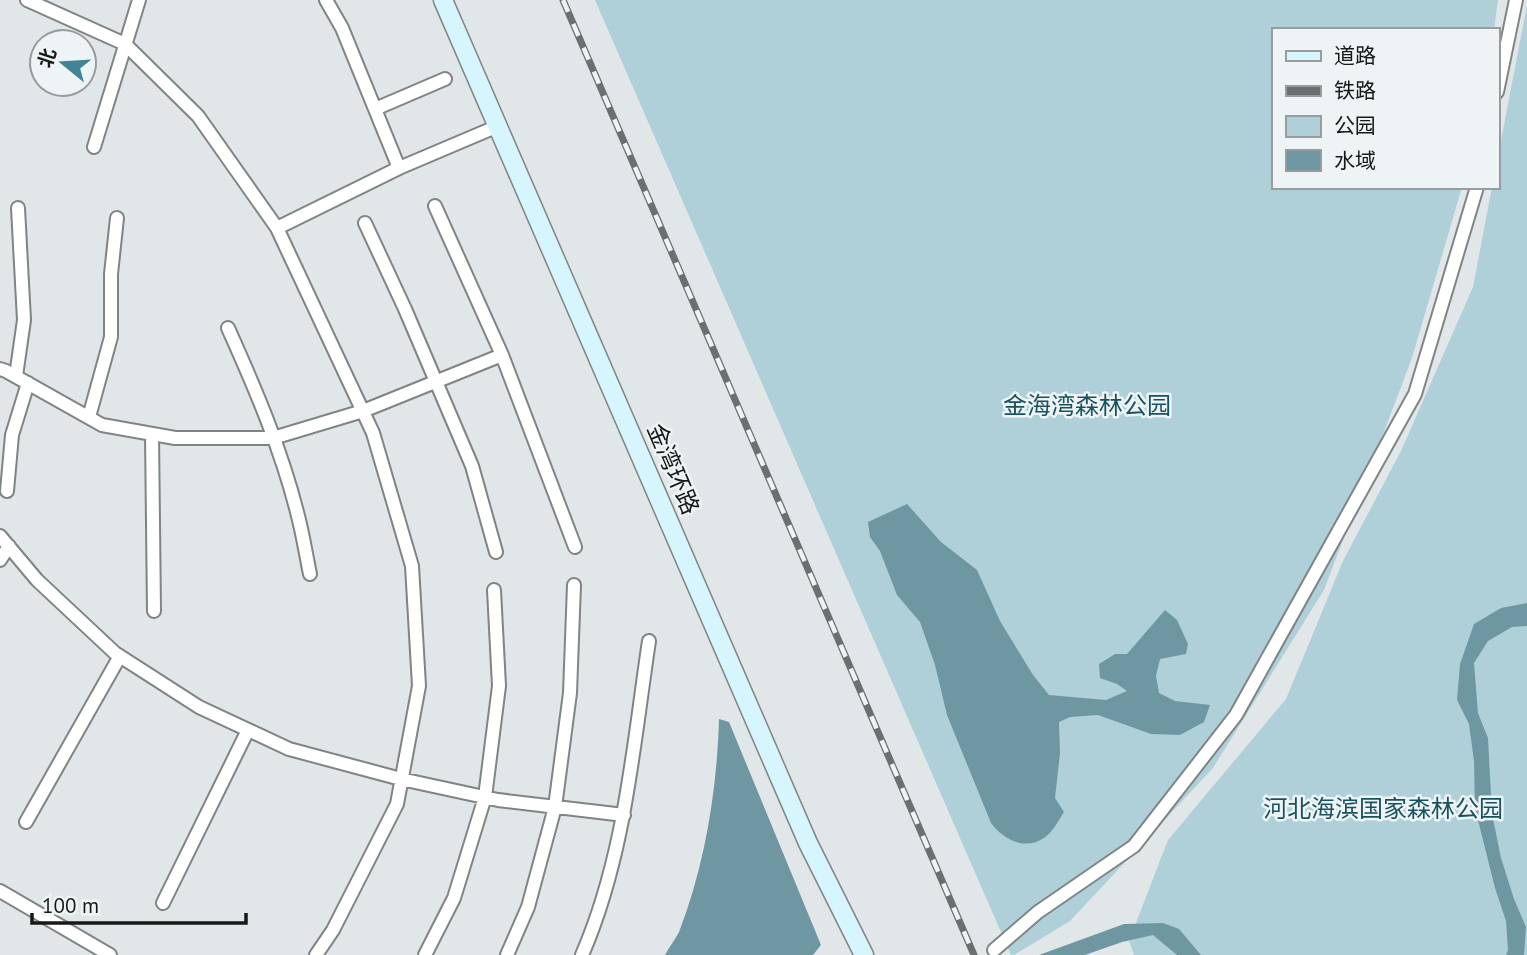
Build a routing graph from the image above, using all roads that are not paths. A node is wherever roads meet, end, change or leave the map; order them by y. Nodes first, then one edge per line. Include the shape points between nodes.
1 (27, 0) edge
2 (139, 0) edge
3 (326, 0) edge
4 (443, 0) edge
5 (1516, 0) edge
6 (124, 44) junction
7 (445, 79) dead end
8 (1499, 82) edge
9 (375, 110) junction
10 (498, 126) junction
11 (94, 147) dead end
12 (399, 168) junction
13 (1476, 189) edge
14 (435, 206) dead end
15 (18, 208) dead end
16 (117, 218) dead end
17 (365, 223) dead end
18 (277, 228) junction
19 (228, 328) dead end
20 (502, 355) junction
21 (0, 369) edge
22 (22, 379) junction
23 (437, 382) junction
24 (363, 411) junction
25 (89, 417) junction
26 (152, 434) junction
27 (273, 438) junction
28 (7, 491) dead end
29 (4, 541) edge
30 (575, 547) dead end
31 (496, 552) dead end
32 (0, 561) edge
33 (310, 574) dead end
34 (574, 585) dead end
35 (494, 590) dead end
36 (153, 611) dead end
37 (649, 641) dead end
38 (120, 656) junction
39 (248, 730) junction
40 (401, 779) junction
41 (485, 797) junction
42 (555, 807) junction
43 (624, 816) junction
44 (26, 822) dead end
45 (0, 891) edge
46 (163, 903) dead end
47 (994, 950) dead end
48 (110, 955) edge
49 (316, 955) edge
50 (425, 955) edge
51 (507, 955) edge
52 (582, 955) edge
53 (864, 955) edge

1 - 6 street
2 - 6 street
3 - 9 street
4 - 10 main road, 金湾环路
5 - 8 street
6 - 11 street
6 - 18 street via 198,116
7 - 9 street
9 - 12 street
10 - 12 street
10 - 53 main road, 金湾环路 via 808,843
12 - 18 street
13 - 47 street via 1415,394 1236,715 1133,846 1038,912
14 - 20 street
15 - 22 street
16 - 25 street via 111,337
17 - 23 street
18 - 24 street
19 - 27 street
20 - 23 street
20 - 30 street
21 - 22 street
22 - 25 street
22 - 28 street
23 - 24 street
23 - 31 street via 472,466
24 - 27 street
24 - 40 street via 412,566 419,686
25 - 26 street via 102,425
26 - 27 street
26 - 36 street
27 - 33 street via 298,514
29 - 32 street
29 - 38 street via 37,580
34 - 42 street via 570,694
35 - 41 street via 499,686
37 - 43 street
38 - 39 street via 199,707
38 - 44 street
39 - 40 street via 289,749
39 - 46 street
40 - 41 street
40 - 49 street via 397,804
41 - 42 street
41 - 50 street via 454,898
42 - 43 street
42 - 51 street via 528,907
43 - 52 street via 598,919
45 - 48 street

